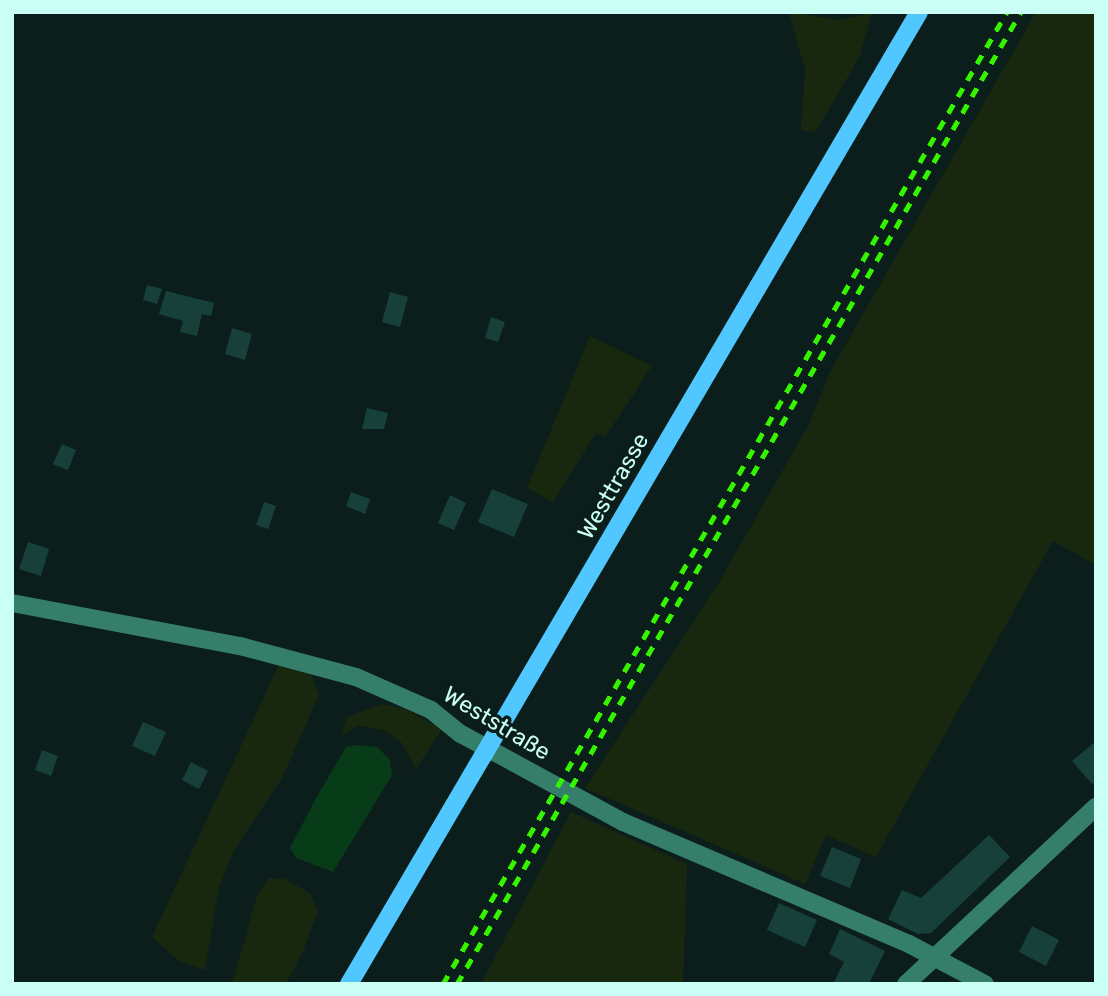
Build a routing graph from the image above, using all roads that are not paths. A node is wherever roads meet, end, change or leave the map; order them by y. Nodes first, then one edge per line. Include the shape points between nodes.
1 (919, 12) edge
2 (12, 603) edge
3 (1096, 807) edge
4 (933, 956) junction
5 (349, 984) edge
6 (906, 984) edge
7 (985, 984) edge

1 - 5 main road, Westtrasse, bridge
2 - 4 street, Weststraße via 240,646 356,677 431,710 461,734 623,822
3 - 4 street
4 - 6 street
4 - 7 street, Weststraße

